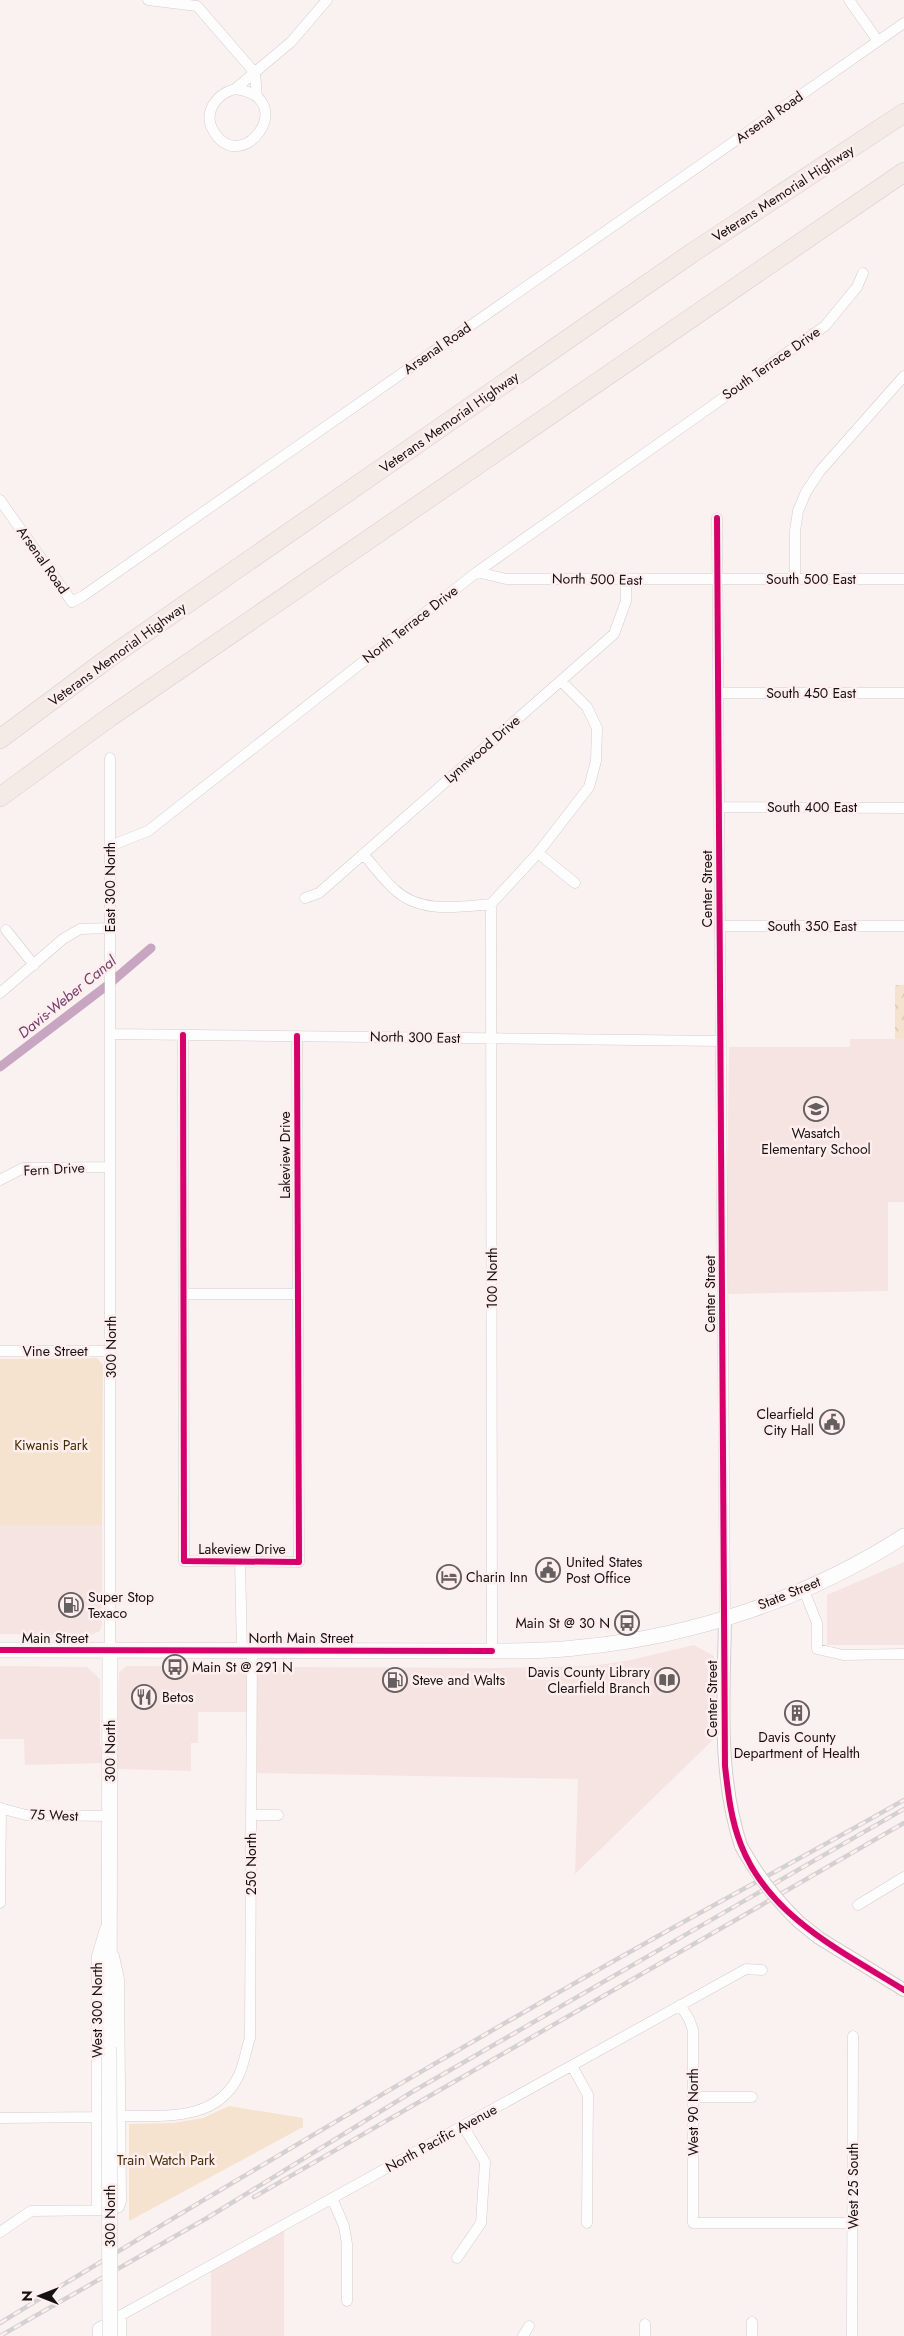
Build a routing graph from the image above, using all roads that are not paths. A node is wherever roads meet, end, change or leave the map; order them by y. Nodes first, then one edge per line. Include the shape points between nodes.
1 (148, 0) edge
2 (326, 0) edge
3 (850, 0) edge
4 (904, 23) edge
5 (878, 41) junction
6 (254, 73) junction
7 (235, 89) junction
8 (257, 97) junction
9 (904, 113) edge
10 (904, 172) edge
11 (863, 273) dead end
12 (904, 376) edge
13 (713, 404) joint
14 (0, 500) edge
15 (717, 518) dead end
16 (477, 572) junction
17 (904, 579) edge
18 (626, 580) junction
19 (718, 580) junction
20 (795, 580) junction
21 (561, 680) junction
22 (718, 693) junction
23 (904, 693) edge
24 (0, 739) edge
25 (110, 758) dead end
26 (0, 797) edge
27 (719, 807) junction
28 (904, 808) edge
29 (110, 846) junction
30 (538, 852) junction
31 (363, 854) junction
32 (575, 884) dead end
33 (306, 898) dead end
34 (491, 904) junction
35 (720, 926) junction
36 (904, 926) edge
37 (110, 928) junction
38 (6, 930) dead end
39 (34, 966) junction
40 (0, 993) edge
41 (110, 1034) junction
42 (183, 1035) junction
43 (297, 1036) junction
44 (491, 1038) junction
45 (721, 1041) junction
46 (110, 1167) junction
47 (0, 1180) edge
48 (184, 1294) junction
49 (298, 1294) junction
50 (0, 1351) edge
51 (111, 1352) junction
52 (904, 1536) edge
53 (240, 1561) junction
54 (803, 1588) junction
55 (725, 1618) junction
56 (667, 1633) joint
57 (0, 1650) edge
58 (110, 1650) junction
59 (247, 1651) junction
60 (492, 1651) junction
61 (904, 1654) edge
62 (1, 1808) edge
63 (251, 1815) junction
64 (278, 1815) dead end
65 (110, 1816) junction
66 (904, 1877) edge
67 (0, 1903) edge
68 (858, 1905) dead end
69 (109, 1916) junction
70 (762, 1970) dead end
71 (904, 1990) edge
72 (680, 2005) junction
73 (853, 2036) dead end
74 (572, 2066) junction
75 (693, 2097) junction
76 (752, 2097) dead end
77 (120, 2116) junction
78 (97, 2117) junction
79 (0, 2118) edge
80 (463, 2126) junction
81 (332, 2198) junction
82 (98, 2210) junction
83 (587, 2223) dead end
84 (852, 2223) junction
85 (0, 2232) edge
86 (457, 2258) dead end
87 (347, 2300) dead end
88 (122, 2315) junction
89 (752, 2322) dead end
90 (645, 2324) dead end
91 (529, 2326) dead end
92 (98, 2336) edge
93 (110, 2336) edge
94 (121, 2336) edge
95 (523, 2336) edge
96 (645, 2336) edge
97 (752, 2336) edge
98 (852, 2336) edge

1 - 6 street via 197,6
2 - 6 street via 291,42
3 - 5 street
4 - 5 street, Arsenal Road
5 - 14 street, Arsenal Road via 72,602
6 - 7 street
6 - 8 street
7 - 8 street via 246,90
7 - 8 street via 217,97 209,113 217,138 227,144 241,146 254,140 262,131 266,116
9 - 24 highway, Veterans Memorial Highway via 692,253 126,646
10 - 26 highway via 110,717
11 - 13 street, South Terrace Drive via 857,287 825,326
12 - 20 street via 820,471 806,492 798,511 795,531
13 - 16 street, North Terrace Drive
15 - 19 street, Center Street
16 - 18 street, North 500 East via 506,579
16 - 29 street, North Terrace Drive via 148,831
17 - 20 street, South 500 East
18 - 19 street, North 500 East
18 - 21 street, Lynnwood Drive via 626,601 614,634
19 - 20 street, South 500 East
19 - 22 street, Center Street
21 - 30 street via 587,707 596,728 596,761 589,787
21 - 31 street, Lynnwood Drive
22 - 23 street, South 450 East
22 - 27 street, Center Street
25 - 29 street, East 300 North
27 - 28 street, South 400 East
27 - 35 street, Center Street
29 - 37 street, East 300 North
30 - 32 street
30 - 34 street
31 - 33 street, Lynnwood Drive via 319,893
31 - 34 street via 394,890 417,904 452,908
34 - 44 street, 100 North
35 - 36 street, South 350 East
35 - 45 street, Center Street
37 - 39 street via 80,930 63,939
37 - 41 street, East 300 North
38 - 39 street
39 - 40 street
41 - 42 street, North 300 East
41 - 46 street, East 300 North
42 - 43 street, North 300 East
42 - 48 street, Lakeview Drive
43 - 44 street, North 300 East
43 - 49 street, Lakeview Drive
44 - 45 street, North 300 East
44 - 60 street, 100 North
45 - 55 street, Center Street
46 - 47 street, Fern Drive via 23,1168
46 - 51 street, 300 North
48 - 49 street
48 - 53 street, Lakeview Drive via 184,1561
49 - 53 street, Lakeview Drive via 299,1562
50 - 51 street, Vine Street
51 - 58 street, 300 North
52 - 54 main road, State Street via 856,1564
53 - 59 street, Lakeview Drive
54 - 55 main road, State Street
54 - 61 street via 817,1623 817,1649 843,1655
55 - 56 main road, State Street
55 - 71 street, Center Street, bridge via 725,1766 732,1819 741,1846 764,1885 799,1922 819,1938
56 - 60 main road, North Main Street via 583,1648
57 - 58 main road, Main Street
58 - 59 main road, North Main Street
58 - 65 main road, 300 North
59 - 60 main road, North Main Street
59 - 63 street, 250 North
62 - 65 street, 75 West via 26,1815
62 - 67 street
63 - 64 street
63 - 77 street, 250 North via 250,2038 239,2075 227,2093 204,2111 176,2116
65 - 69 main road, 300 North
66 - 68 street
69 - 77 street, West 300 North via 119,1979
69 - 78 street, West 300 North via 97,1956
69 - 93 main road, 300 North, bridge
70 - 72 street, North Pacific Avenue via 746,1968
72 - 74 street, North Pacific Avenue
72 - 75 street, West 90 North via 693,2030
73 - 84 street, West 25 South
74 - 80 street, North Pacific Avenue
74 - 83 street via 588,2095
75 - 76 street
75 - 84 street, West 90 North via 693,2223
77 - 82 street, West 300 North via 121,2201 113,2210
78 - 79 street
78 - 82 street, West 300 North
80 - 81 street, North Pacific Avenue
80 - 86 street via 485,2162 481,2223
81 - 87 street via 344,2226 347,2244
81 - 88 street, North Pacific Avenue
82 - 85 street via 31,2211
84 - 98 street, West 25 South
88 - 92 street via 98,2328
88 - 94 street
89 - 97 street
90 - 96 street
91 - 95 street

